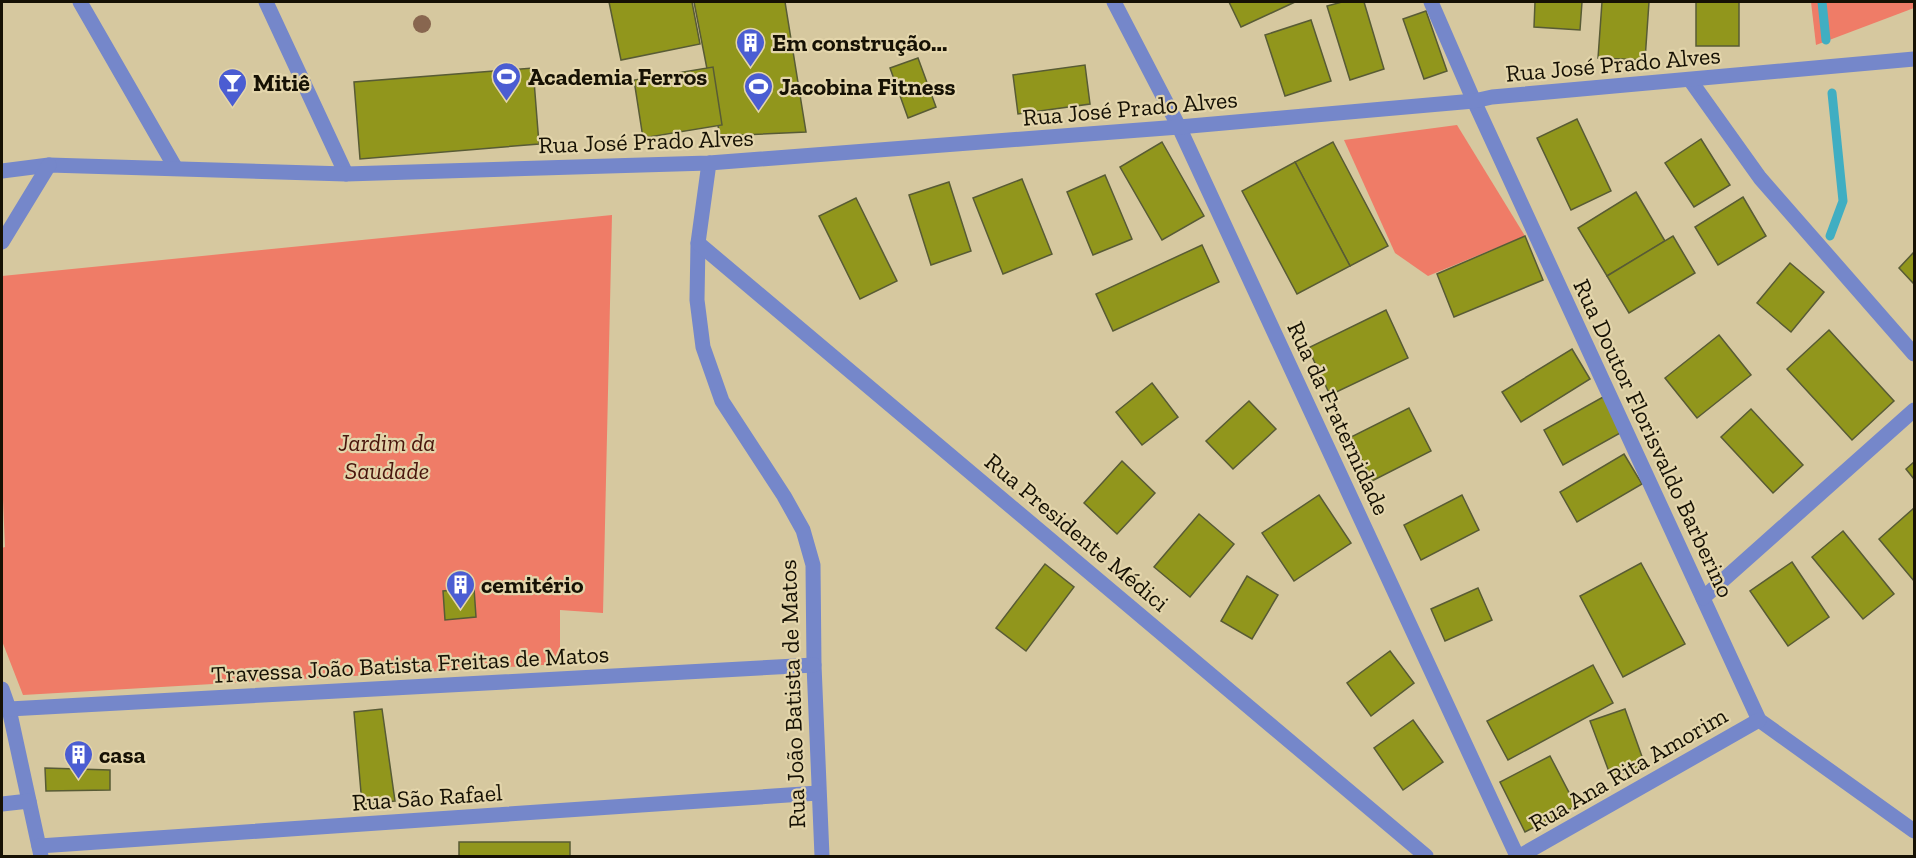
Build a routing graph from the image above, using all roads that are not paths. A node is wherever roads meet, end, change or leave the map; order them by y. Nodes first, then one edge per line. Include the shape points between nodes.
1 (80, 2) edge
2 (1114, 2) edge
3 (1431, 2) edge
4 (272, 4) edge
5 (1914, 59) edge
6 (1690, 80) junction
7 (1473, 101) junction
8 (1179, 127) junction
9 (709, 162) junction
10 (49, 165) junction
11 (175, 167) junction
12 (2, 171) edge
13 (346, 174) junction
14 (2, 242) edge
15 (698, 243) junction
16 (1914, 354) edge
17 (1914, 410) edge
18 (1703, 598) junction
19 (814, 665) junction
20 (2, 689) edge
21 (9, 709) junction
22 (1759, 720) junction
23 (818, 793) junction
24 (29, 801) junction
25 (2, 804) edge
26 (1914, 831) edge
27 (40, 851) edge
28 (822, 856) edge
29 (1426, 856) edge
30 (1518, 856) edge

1 - 11 street
2 - 8 street, Rua da Fraternidade
3 - 7 street, Rua Doutor Florisvaldo Barberino
4 - 13 street
5 - 6 street, Rua José Prado Alves
6 - 7 street, Rua José Prado Alves
6 - 16 street via 1760,178
7 - 8 street, Rua José Prado Alves
7 - 18 street, Rua Doutor Florisvaldo Barberino
8 - 9 street, Rua José Prado Alves
8 - 30 street, Rua da Fraternidade
9 - 13 street, Rua José Prado Alves
9 - 15 street, Rua João Batista de Matos
10 - 11 street, Rua José Prado Alves
10 - 12 street, Rua José Prado Alves
10 - 14 street
11 - 13 street, Rua José Prado Alves
15 - 19 street, Rua João Batista de Matos via 697,300 703,347 722,401 803,530 813,565
15 - 29 street, Rua Presidente Médici
17 - 18 street
18 - 22 street, Rua Doutor Florisvaldo Barberino
19 - 21 street, Travessa João Batista Freitas de Matos
19 - 23 street, Rua João Batista de Matos
20 - 21 street
21 - 24 street
22 - 26 street, Rua Doutor Florisvaldo Barberino
22 - 30 street, Rua Ana Rita Amorim
23 - 27 street, Rua São Rafael
23 - 28 street, Rua João Batista de Matos
24 - 25 street
24 - 27 street

